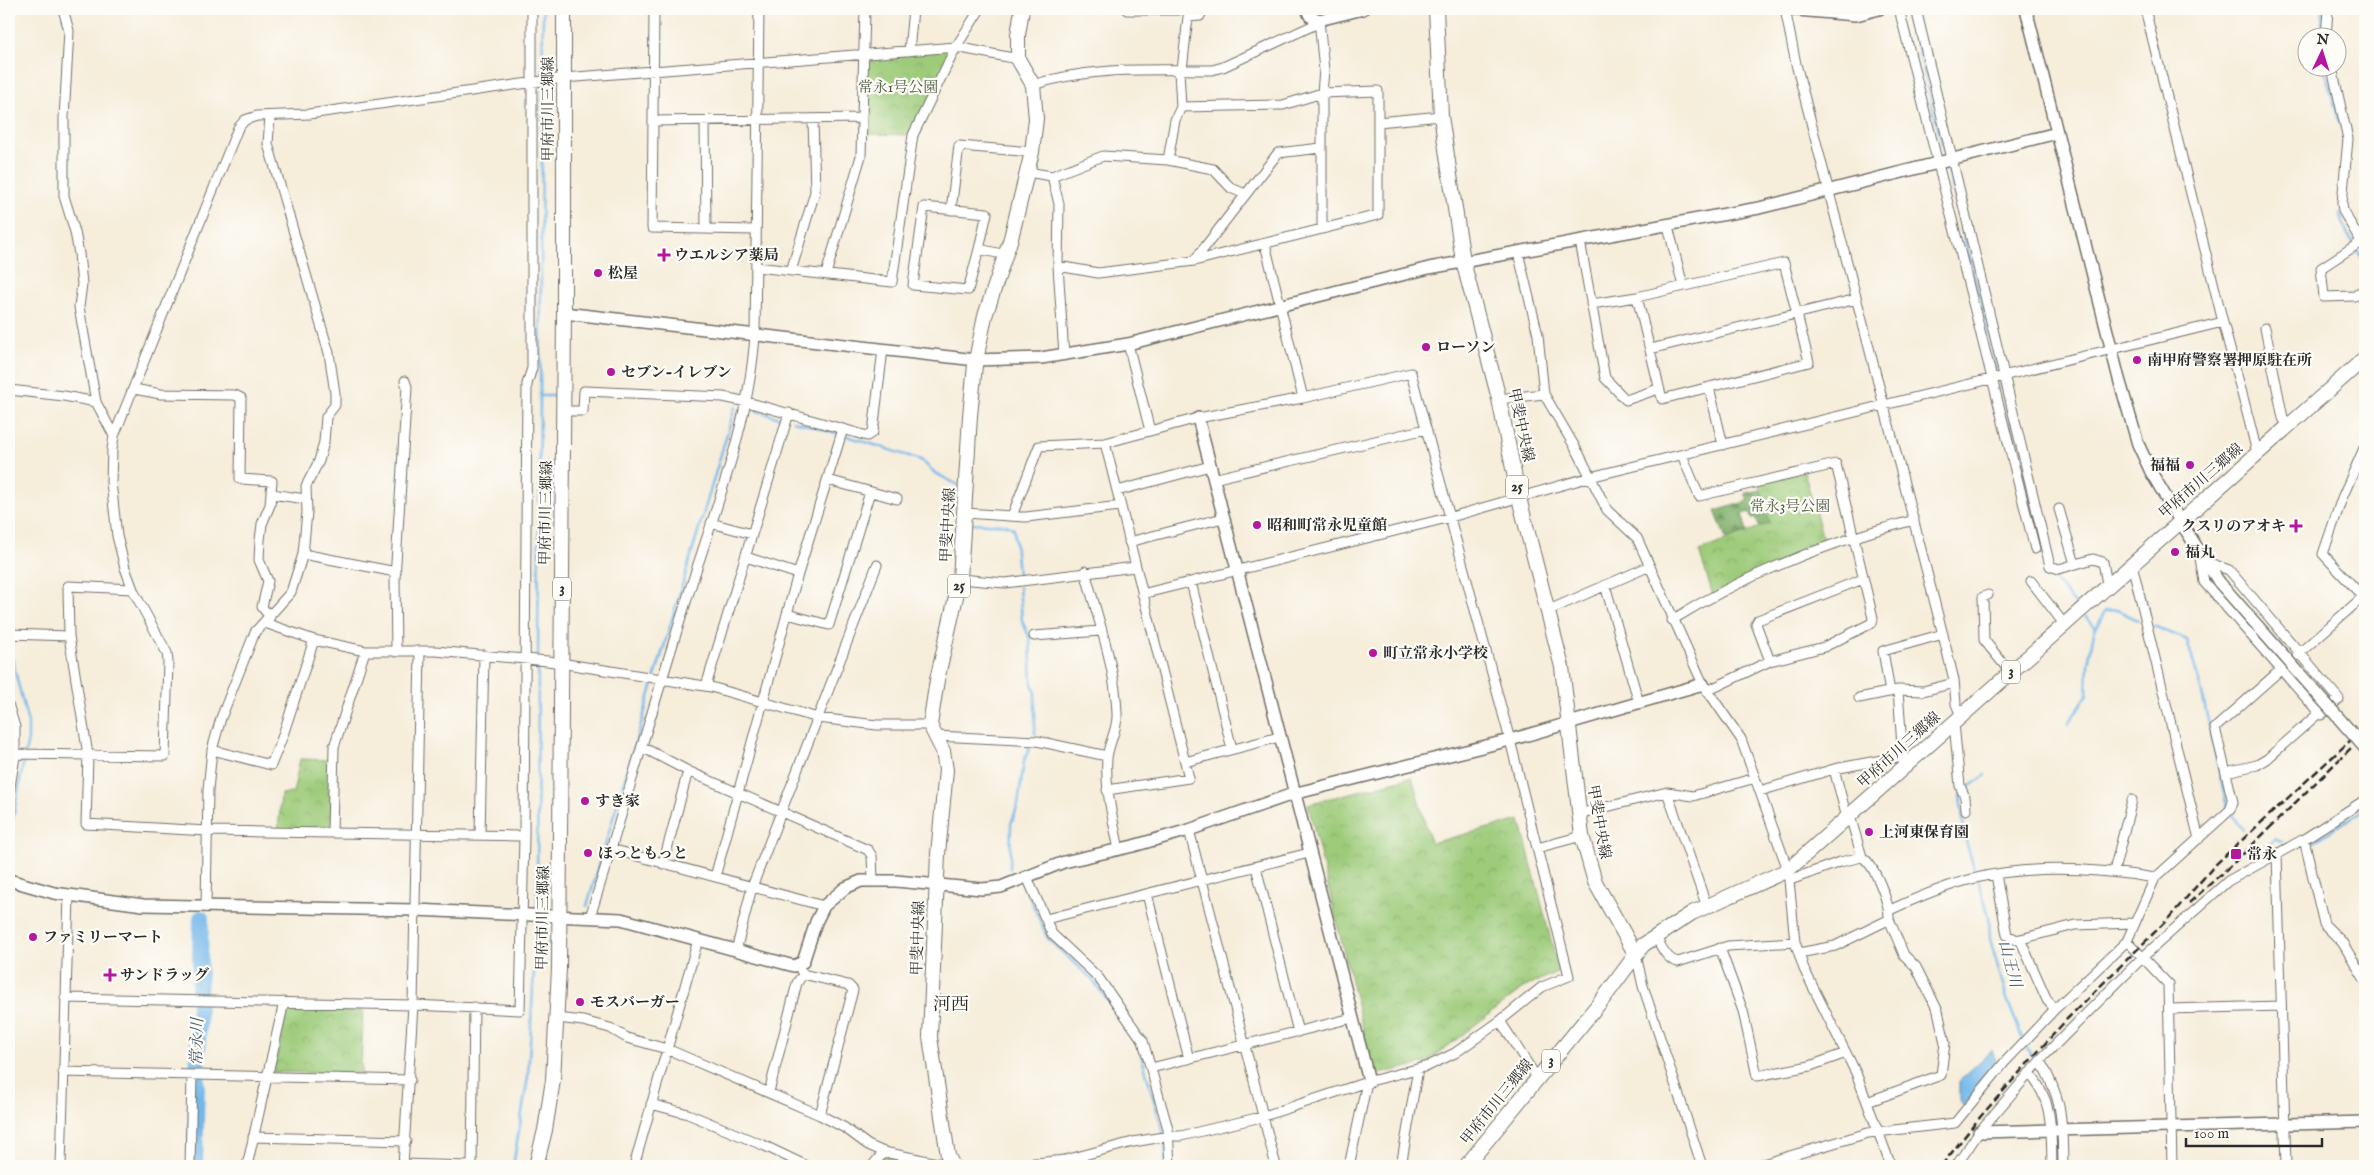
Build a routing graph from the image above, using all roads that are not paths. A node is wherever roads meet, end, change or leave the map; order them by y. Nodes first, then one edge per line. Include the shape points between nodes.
1 (63, 9) edge
2 (532, 9) edge
3 (564, 9) edge
4 (654, 9) edge
5 (759, 9) edge
6 (865, 9) edge
7 (912, 9) edge
8 (980, 9) edge
9 (1022, 9) edge
10 (1178, 9) edge
11 (1202, 9) edge
12 (1307, 9) edge
13 (1363, 9) edge
14 (1436, 9) edge
15 (1785, 9) edge
16 (1880, 9) edge
17 (1899, 9) edge
18 (1916, 9) edge
19 (2026, 9) edge
20 (2145, 9) edge
21 (2328, 9) edge
22 (1127, 10) edge
23 (1188, 17) junction
24 (1320, 20) junction
25 (2327, 28) edge
26 (956, 47) junction
27 (909, 51) junction
28 (864, 55) junction
29 (1018, 59) junction
30 (758, 63) junction
31 (1181, 70) junction
32 (654, 71) junction
33 (564, 78) junction
34 (2334, 78) edge
35 (533, 83) junction
36 (1033, 84) junction
37 (1322, 93) junction
38 (1181, 107) junction
39 (270, 116) junction
40 (1441, 116) junction
41 (862, 118) junction
42 (813, 119) junction
43 (757, 120) junction
44 (653, 121) junction
45 (705, 121) junction
46 (1378, 122) junction
47 (2057, 133) junction
48 (1321, 148) junction
49 (1032, 152) junction
50 (1952, 159) junction
51 (1168, 160) junction
52 (1939, 163) junction
53 (1027, 172) junction
54 (1052, 176) junction
55 (1829, 190) junction
56 (1245, 194) junction
57 (951, 210) junction
58 (1668, 226) junction
59 (706, 229) junction
60 (1322, 229) junction
61 (756, 230) junction
62 (1580, 241) junction
63 (1265, 244) junction
64 (2363, 245) edge
65 (979, 249) junction
66 (1518, 252) junction
67 (1006, 255) junction
68 (1194, 261) junction
69 (1463, 261) junction
70 (1058, 266) junction
71 (756, 267) junction
72 (792, 271) junction
73 (826, 274) junction
74 (1683, 286) junction
75 (2365, 288) edge
76 (1637, 297) junction
77 (1857, 299) junction
78 (1591, 304) junction
79 (1280, 307) junction
80 (564, 313) junction
81 (1796, 314) junction
82 (2223, 322) junction
83 (2266, 328) dead end
84 (755, 334) junction
85 (1128, 344) junction
86 (2111, 348) junction
87 (883, 349) junction
88 (1650, 349) junction
89 (1064, 355) junction
90 (2365, 358) edge
91 (976, 360) junction
92 (2004, 375) junction
93 (1993, 378) junction
94 (405, 381) dead end
95 (1709, 388) junction
96 (134, 389) junction
97 (1658, 389) junction
98 (9, 390) edge
99 (1544, 394) junction
100 (1303, 398) junction
101 (1499, 399) junction
102 (96, 402) junction
103 (746, 402) junction
104 (1884, 406) junction
105 (563, 410) junction
106 (789, 413) junction
107 (1198, 418) junction
108 (2288, 426) junction
109 (843, 429) junction
110 (1426, 429) junction
111 (1150, 431) junction
112 (114, 436) junction
113 (1105, 443) junction
114 (1723, 445) junction
115 (2365, 446) edge
116 (2257, 453) junction
117 (1682, 455) junction
118 (1210, 466) junction
119 (1590, 477) junction
120 (1213, 479) junction
121 (828, 480) junction
122 (870, 492) junction
123 (1117, 492) junction
124 (272, 494) junction
125 (1519, 498) junction
126 (897, 499) dead end
127 (305, 500) junction
128 (1120, 506) junction
129 (2060, 509) dead end
130 (965, 513) junction
131 (1012, 516) junction
132 (1451, 517) junction
133 (1223, 518) junction
134 (1914, 520) junction
135 (2180, 521) junction
136 (711, 523) junction
137 (752, 534) junction
138 (1853, 536) junction
139 (1129, 542) junction
140 (2035, 549) dead end
141 (303, 554) junction
142 (2201, 556) junction
143 (746, 557) junction
144 (2075, 564) junction
145 (2132, 564) junction
146 (877, 565) dead end
147 (1650, 566) junction
148 (1135, 567) junction
149 (1085, 571) junction
150 (1237, 571) junction
151 (396, 572) junction
152 (798, 574) junction
153 (960, 579) junction
154 (1864, 579) junction
155 (2031, 581) dead end
156 (1190, 582) junction
157 (2107, 584) junction
158 (1605, 585) junction
159 (133, 589) junction
160 (1142, 594) junction
161 (1988, 595) dead end
162 (2364, 596) edge
163 (1549, 610) junction
164 (787, 614) junction
165 (267, 620) junction
166 (1672, 620) junction
167 (2064, 624) junction
168 (1101, 631) junction
169 (9, 634) edge
170 (1943, 634) junction
171 (69, 636) junction
172 (1034, 636) dead end
173 (314, 640) junction
174 (365, 651) junction
175 (396, 652) junction
176 (420, 652) junction
177 (2300, 652) junction
178 (484, 655) junction
179 (526, 659) junction
180 (1770, 661) junction
181 (555, 662) junction
182 (2280, 670) junction
183 (2010, 672) junction
184 (658, 678) junction
185 (1954, 683) junction
186 (706, 686) junction
187 (1705, 688) junction
188 (1894, 691) junction
189 (1859, 698) dead end
190 (763, 702) junction
191 (1639, 703) junction
192 (9, 707) edge
193 (2319, 714) junction
194 (818, 718) junction
195 (1957, 720) junction
196 (1570, 724) junction
197 (933, 731) junction
198 (1279, 737) junction
199 (1510, 740) junction
200 (642, 746) junction
201 (2365, 748) edge
202 (1232, 749) junction
203 (212, 750) junction
204 (15, 754) junction
205 (88, 755) junction
206 (1107, 756) junction
207 (1185, 762) junction
208 (1903, 762) junction
209 (1834, 769) junction
210 (688, 771) junction
211 (2226, 772) junction
212 (1756, 778) junction
213 (1107, 790) junction
214 (1760, 791) junction
215 (9, 792) edge
216 (739, 792) junction
217 (1667, 792) junction
218 (1294, 794) junction
219 (2132, 800) dead end
220 (2365, 800) edge
221 (1966, 810) dead end
222 (780, 814) junction
223 (1578, 814) junction
224 (1849, 817) junction
225 (208, 830) junction
226 (1189, 830) junction
227 (332, 833) junction
228 (417, 834) junction
229 (480, 835) junction
230 (524, 836) junction
231 (1582, 836) junction
232 (2199, 839) junction
233 (2304, 839) junction
234 (1537, 848) junction
235 (611, 849) junction
236 (1119, 850) junction
237 (1309, 853) junction
238 (2277, 854) junction
239 (1862, 857) junction
240 (663, 864) junction
241 (1256, 867) junction
242 (2114, 871) junction
243 (1789, 875) junction
244 (1996, 875) junction
245 (715, 877) junction
246 (1028, 877) junction
247 (2154, 878) junction
248 (9, 880) edge
249 (873, 880) junction
250 (1201, 880) junction
251 (936, 885) junction
252 (752, 887) junction
253 (1146, 894) junction
254 (68, 895) junction
255 (824, 906) junction
256 (206, 907) junction
257 (1707, 907) junction
258 (415, 910) junction
259 (1889, 914) junction
260 (524, 916) junction
261 (554, 916) junction
262 (590, 917) junction
263 (1046, 919) junction
264 (2134, 923) junction
265 (1655, 936) junction
266 (2020, 939) junction
267 (698, 940) junction
268 (2127, 941) junction
269 (1795, 942) junction
270 (1720, 948) junction
271 (736, 951) junction
272 (1799, 953) junction
273 (1636, 955) junction
274 (2144, 956) junction
275 (801, 970) junction
276 (2365, 980) edge
277 (65, 998) junction
278 (284, 1002) junction
279 (413, 1005) junction
280 (2281, 1006) junction
281 (474, 1007) junction
282 (2056, 1009) junction
283 (2169, 1009) junction
284 (557, 1018) junction
285 (1352, 1018) junction
286 (1500, 1022) junction
287 (1298, 1032) junction
288 (1246, 1045) junction
289 (667, 1049) junction
290 (1846, 1053) junction
291 (1189, 1059) junction
292 (2035, 1067) junction
293 (1151, 1068) junction
294 (1418, 1070) junction
295 (63, 1072) junction
296 (196, 1075) junction
297 (268, 1077) junction
298 (1537, 1078) junction
299 (410, 1080) junction
300 (1368, 1081) junction
301 (769, 1092) junction
302 (1867, 1102) junction
303 (651, 1104) junction
304 (820, 1114) junction
305 (1262, 1117) junction
306 (2365, 1122) edge
307 (2285, 1124) junction
308 (2172, 1127) junction
309 (2056, 1130) junction
310 (1878, 1132) junction
311 (1979, 1132) junction
312 (1166, 1136) junction
313 (253, 1137) junction
314 (406, 1141) junction
315 (884, 1152) junction
316 (403, 1165) edge
317 (61, 1166) edge
318 (190, 1166) edge
319 (247, 1166) edge
320 (468, 1166) edge
321 (472, 1166) edge
322 (536, 1166) edge
323 (636, 1166) edge
324 (807, 1166) edge
325 (872, 1166) edge
326 (952, 1166) edge
327 (1004, 1166) edge
328 (1170, 1166) edge
329 (1276, 1166) edge
330 (1349, 1166) edge
331 (1401, 1166) edge
332 (1466, 1166) edge
333 (1702, 1166) edge
334 (1756, 1166) edge
335 (1891, 1166) edge
336 (1956, 1166) edge
337 (2052, 1166) edge
338 (2063, 1166) edge
339 (2172, 1166) edge
340 (2286, 1166) edge

1 - 102 street via 69,31 64,196 79,254 80,307
2 - 35 street
3 - 33 main road, 甲府市川三郷線 / 3
4 - 32 street
5 - 30 street
6 - 28 street
7 - 27 street
8 - 26 street
9 - 29 main road
10 - 22 street
10 - 23 street via 1184,10
11 - 23 street via 1200,16
12 - 24 street via 1310,16
13 - 24 street
14 - 40 main road, 甲斐中央線 / 25
15 - 16 street via 1856,15
15 - 55 street
17 - 52 street
18 - 50 street
19 - 47 street
20 - 82 street
21 - 25 street
23 - 31 street
24 - 31 street via 1223,67
24 - 37 street via 1324,70
26 - 27 street
26 - 29 street
26 - 73 street via 913,135 892,282
27 - 28 street
28 - 30 street
28 - 41 street
29 - 36 main road, 甲斐中央線 / 25
30 - 32 street
30 - 43 street
31 - 36 street via 1110,71
31 - 38 street
32 - 33 street
32 - 44 street
33 - 35 street
33 - 80 main road, 甲府市川三郷線 / 3
34 - 64 street via 2348,139 2343,211
35 - 39 street via 309,114
35 - 179 street
36 - 49 main road, 甲斐中央線 / 25 via 1036,120
37 - 38 street via 1283,105
37 - 46 street via 1378,91
37 - 48 street
38 - 51 street via 1175,120
39 - 96 street via 245,120 238,128
39 - 127 street via 268,144 329,353 335,393 335,405 326,417 324,442 319,461 306,486
40 - 46 street
40 - 69 main road, 甲斐中央線 / 25
41 - 42 street
41 - 73 street via 861,156
42 - 43 street
42 - 72 street via 815,192
43 - 45 street
43 - 61 street
44 - 45 street
44 - 59 street via 652,228
45 - 59 street
46 - 60 street via 1378,215
47 - 50 street
47 - 86 street
48 - 56 street via 1278,153
48 - 60 street
49 - 53 main road, 甲斐中央線 / 25
49 - 57 street via 959,146
50 - 52 street
50 - 92 street
51 - 54 street via 1103,156
51 - 56 street via 1213,169 1230,188
52 - 55 street
52 - 93 street
53 - 54 street
53 - 67 main road, 甲斐中央線 / 25
54 - 70 street via 1059,204
55 - 58 street
55 - 77 street
56 - 68 street
57 - 65 street via 987,213
57 - 65 street via 924,207 913,285 968,290
58 - 62 street
58 - 74 street
59 - 61 street
60 - 63 street
61 - 71 street
62 - 66 street
62 - 78 street
63 - 68 street
63 - 79 street
64 - 75 street via 2321,268 2324,297 2355,296
65 - 67 street
66 - 69 street
66 - 99 street via 1538,335
67 - 91 main road, 甲斐中央線 / 25 via 985,316
68 - 70 street via 1098,273
69 - 79 street
69 - 101 main road, 甲斐中央線 / 25
70 - 89 street
71 - 72 street
71 - 84 street
72 - 73 street
74 - 76 street
74 - 81 street via 1784,264
76 - 78 street
76 - 88 street
77 - 81 street
77 - 104 street
78 - 97 street via 1605,378 1626,400
79 - 85 street
79 - 100 street
80 - 84 street
80 - 105 main road, 甲府市川三郷線 / 3
81 - 88 street
81 - 95 street via 1809,362
82 - 86 street
82 - 116 street
83 - 108 street via 2282,418
84 - 87 street
84 - 103 street
85 - 89 street
85 - 111 street
86 - 92 street
86 - 135 street via 2138,444 2150,472
87 - 91 street
87 - 109 street via 873,432 868,436
88 - 97 street
89 - 91 street
90 - 108 main road, 甲府市川三郷線 / 3
91 - 130 main road, 甲斐中央線 / 25
92 - 93 street
92 - 144 street via 2050,566 2059,569
93 - 104 street
93 - 140 street
94 - 151 street
95 - 97 street via 1662,399
95 - 114 street
96 - 112 street
96 - 124 street via 161,394 235,395 241,398 240,479 272,481
98 - 102 street
99 - 101 street
99 - 119 street
100 - 107 street
100 - 110 street via 1411,373
101 - 125 main road, 甲斐中央線 / 25
102 - 112 street
103 - 105 street via 708,395 584,391 583,411
103 - 106 street
103 - 136 street
104 - 114 street
104 - 134 street
105 - 181 main road, 甲府市川三郷線 / 3
106 - 109 street
106 - 137 street
107 - 111 street
107 - 118 street
108 - 116 main road, 甲府市川三郷線 / 3
109 - 121 street
110 - 120 street
110 - 132 street
111 - 113 street
112 - 159 street via 111,466 113,509 125,568
113 - 123 street
113 - 131 street via 1039,446
114 - 117 street
115 - 162 street via 2342,498 2323,554
116 - 135 main road, 甲府市川三郷線 / 3
117 - 119 street
117 - 138 street via 1700,496 1836,464
118 - 120 street
118 - 123 street
119 - 125 street
119 - 147 street via 1607,510 1637,538
120 - 133 street
121 - 122 street
121 - 152 street
122 - 126 street
122 - 164 street via 829,625
123 - 128 street
124 - 127 street
124 - 165 street via 262,524 258,560 268,581 262,607
125 - 132 street
125 - 163 main road, 甲斐中央線 / 25
127 - 141 street
128 - 131 street
128 - 139 street
129 - 144 street
130 - 131 street
130 - 153 main road, 甲斐中央線 / 25
132 - 150 street
132 - 199 street
133 - 139 street
133 - 150 street
134 - 138 street
134 - 170 street
135 - 142 street
135 - 145 main road, 甲府市川三郷線 / 3
136 - 137 street
136 - 184 street
137 - 143 street
138 - 154 street
138 - 166 street via 1747,578
139 - 148 street
141 - 151 street
141 - 165 street via 291,592
142 - 177 street via 2229,570
142 - 182 street via 2204,582
142 - 201 street, bridge via 2219,582
143 - 152 street
143 - 186 street
144 - 157 street via 2093,558 2102,562
145 - 157 main road, 甲府市川三郷線 / 3
145 - 232 street
146 - 194 street
147 - 158 street
147 - 166 street
148 - 149 street
148 - 160 street
149 - 153 street via 1006,583
149 - 168 street
150 - 156 street
150 - 198 street
151 - 175 street
152 - 164 street
153 - 197 main road, 甲斐中央線 / 25 via 937,680
154 - 180 street via 1872,623 1824,647
154 - 180 street via 1758,620 1756,624
155 - 167 street
156 - 160 street
156 - 202 street
157 - 167 main road, 甲府市川三郷線 / 3
158 - 163 street
158 - 191 street
159 - 171 street via 68,586
159 - 205 street via 167,653 164,756
160 - 207 street
161 - 183 street via 1983,597 1984,640
162 - 177 street
163 - 196 main road, 甲斐中央線 / 25
164 - 190 street
165 - 173 street
165 - 203 street via 255,632
166 - 187 street
167 - 183 main road, 甲府市川三郷線 / 3
168 - 172 street
168 - 206 street via 1117,714 1115,734
169 - 171 street
170 - 185 street
170 - 188 street via 1883,651
171 - 205 street
173 - 174 street
173 - 203 street via 271,765
174 - 175 street
174 - 227 street via 334,747
175 - 176 street
176 - 178 street
176 - 228 street
177 - 182 street
177 - 193 street via 2339,699
178 - 179 street
178 - 229 street
179 - 181 street
179 - 230 street
180 - 187 street
181 - 184 street
181 - 261 main road, 甲府市川三郷線 / 3
182 - 193 street
182 - 211 street via 2215,728
183 - 195 main road, 甲府市川三郷線 / 3
184 - 186 street
184 - 200 street
185 - 188 street via 1923,691
185 - 195 street
186 - 190 street
187 - 191 street
187 - 212 street via 1742,739
188 - 189 street
188 - 208 street
190 - 194 street
190 - 216 street
191 - 196 street
192 - 204 street via 15,727
193 - 211 street via 2267,759 2257,765
194 - 197 street
194 - 222 street
195 - 208 main road, 甲府市川三郷線 / 3
195 - 221 street
196 - 199 street
196 - 223 main road, 甲斐中央線 / 25
197 - 206 street via 1037,741
197 - 251 main road, 甲斐中央線 / 25 via 943,751 946,770
198 - 202 street
198 - 218 street
199 - 218 street
199 - 234 street
200 - 210 street
200 - 235 street
202 - 207 street
203 - 225 street
204 - 205 street
204 - 215 street
205 - 225 street via 86,824
206 - 213 street
207 - 213 street via 1189,778
208 - 209 street
208 - 224 main road, 甲府市川三郷線 / 3
209 - 214 street
209 - 224 street
210 - 216 street
210 - 240 street
211 - 232 street via 2233,802 2230,810
212 - 214 street
212 - 217 street via 1693,796
213 - 236 street
214 - 243 street
216 - 222 street
216 - 245 street
217 - 223 street
217 - 257 street
218 - 226 street
218 - 237 street
219 - 242 street
220 - 233 street
222 - 249 street via 868,850 872,856
222 - 252 street
223 - 231 main road, 甲斐中央線 / 25
224 - 239 street
224 - 243 main road, 甲府市川三郷線 / 3
225 - 227 street
225 - 256 street
226 - 236 street
226 - 250 street
227 - 228 street
228 - 229 street
228 - 258 street
229 - 230 street
230 - 260 street
231 - 234 street
231 - 273 main road, 甲斐中央線 / 25 via 1595,882
232 - 247 street
233 - 238 street
233 - 276 street via 2324,924 2342,942
234 - 286 street via 1569,976 1542,987
235 - 240 street
235 - 262 street
236 - 246 street via 1064,862
237 - 241 street
237 - 285 street
238 - 274 street via 2228,881
238 - 280 street
239 - 243 street
239 - 259 street via 1873,869
240 - 245 street
241 - 250 street
241 - 287 street
242 - 244 street via 2043,870
242 - 247 street
243 - 257 main road, 甲府市川三郷線 / 3
243 - 269 street
244 - 259 street via 1973,879
244 - 266 street via 2006,935
245 - 252 street
246 - 251 street via 1001,887 982,889
246 - 263 street
247 - 264 street
248 - 254 street
249 - 251 street
249 - 255 street via 845,888
250 - 253 street
250 - 288 street
251 - 326 main road, 甲斐中央線 / 25 via 930,1037
252 - 255 street
252 - 271 street
253 - 263 street
253 - 291 street
254 - 256 street via 143,905
254 - 277 street
255 - 275 street
256 - 258 street
257 - 265 main road, 甲府市川三郷線 / 3
258 - 260 street
258 - 279 street
259 - 272 street via 1835,946
259 - 302 street via 1904,955 1916,967 1938,1011 1944,1043 1941,1075
260 - 261 street
260 - 281 street via 520,1010
261 - 262 street
261 - 284 main road, 甲府市川三郷線 / 3
262 - 267 street via 622,919
263 - 293 street via 1052,934 1098,977 1143,1041
264 - 266 street via 2075,926
264 - 268 street
265 - 270 street via 1672,961 1678,962
265 - 273 main road, 甲府市川三郷線 / 3
266 - 282 street via 2047,1000
267 - 271 street
267 - 289 street
268 - 274 street
268 - 282 street
269 - 270 street
269 - 272 street
270 - 290 street via 1743,1011 1757,1076 1810,1066
271 - 275 street
272 - 290 street
273 - 298 main road, 甲府市川三郷線 / 3
273 - 333 street via 1643,986
274 - 283 street via 2168,984
274 - 292 street
275 - 301 street
275 - 304 street via 848,985 853,990
277 - 278 street
277 - 295 street
278 - 279 street
278 - 297 street
279 - 281 street
279 - 299 street
280 - 283 street
280 - 307 street
281 - 321 street
282 - 310 street via 1955,1123
283 - 308 street
284 - 289 street via 610,1028 627,1038
284 - 322 main road, 甲府市川三郷線 / 3 via 550,1104
285 - 287 street
285 - 300 street
286 - 294 street via 1456,1053
286 - 298 street
287 - 288 street
288 - 291 street
288 - 305 street
289 - 301 street
289 - 303 street
290 - 302 street
291 - 293 street
292 - 309 street
292 - 309 street via 2057,1094 2061,1111
292 - 311 street
293 - 312 street
294 - 300 street
294 - 331 street
295 - 296 street
295 - 317 street
296 - 297 street
296 - 318 street
297 - 299 street
297 - 313 street
298 - 332 main road, 甲府市川三郷線 / 3
299 - 314 street
300 - 305 street
300 - 330 street
301 - 304 street
302 - 310 street
303 - 323 street
303 - 324 street via 688,1114
304 - 315 street
305 - 312 street via 1181,1136
305 - 329 street
306 - 307 street
307 - 308 street
307 - 340 street
308 - 309 street
308 - 339 street
309 - 311 street
309 - 337 street
309 - 338 street
310 - 334 street
310 - 335 street
311 - 336 street
312 - 327 street via 1065,1160
312 - 328 street
313 - 314 street
313 - 319 street
314 - 316 street
315 - 325 street
315 - 326 street
316 - 320 street

